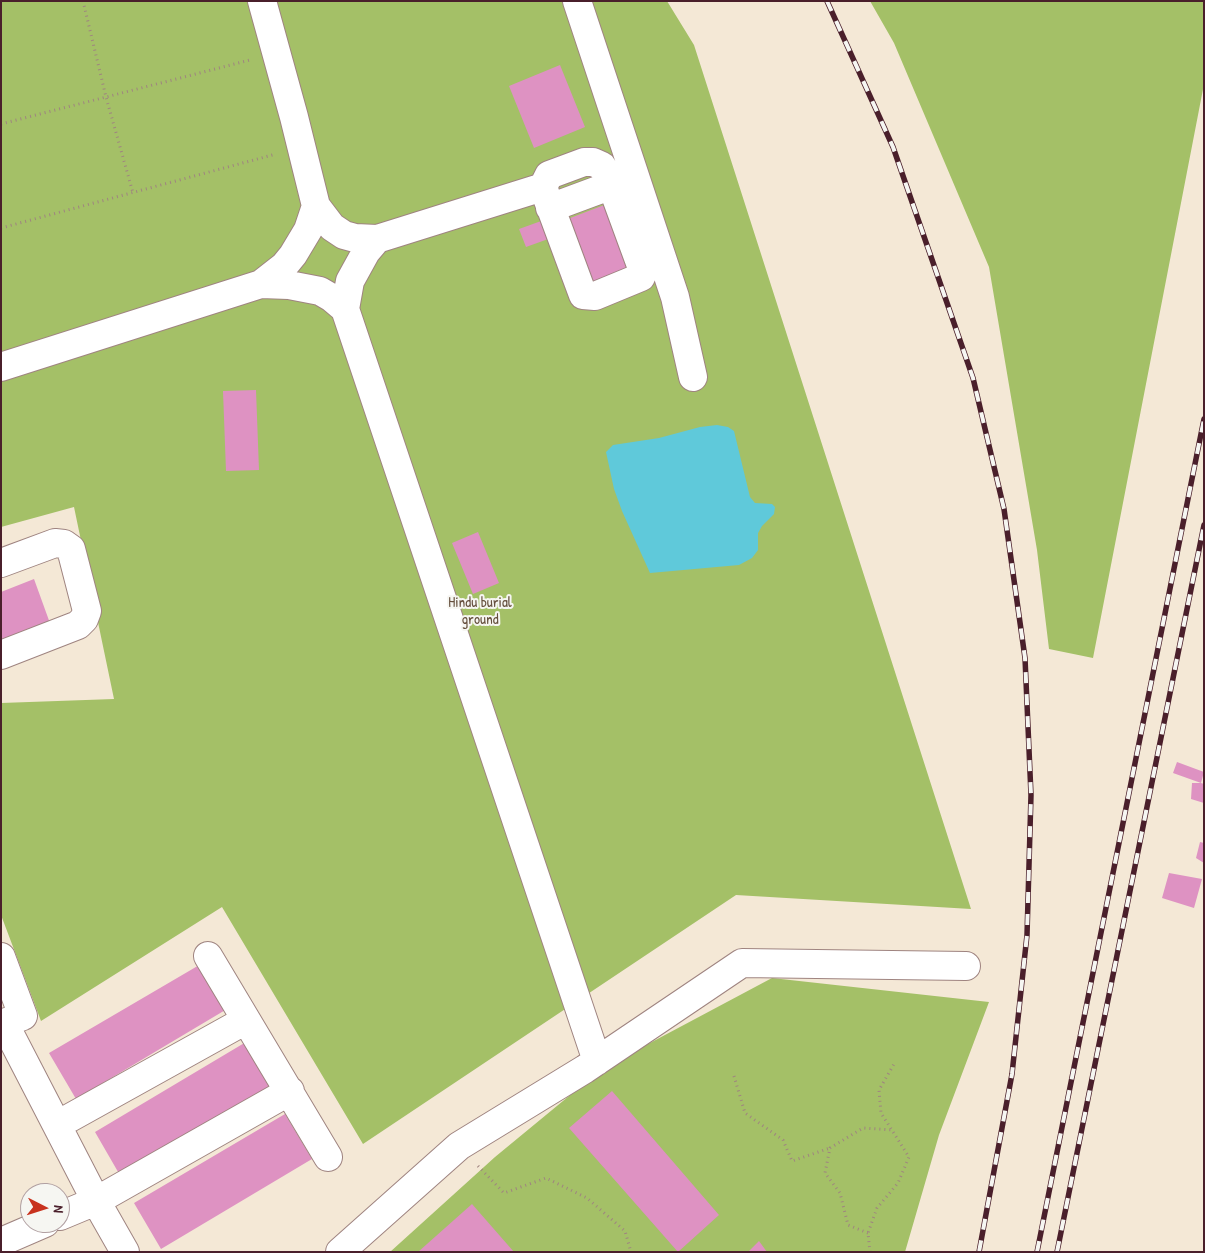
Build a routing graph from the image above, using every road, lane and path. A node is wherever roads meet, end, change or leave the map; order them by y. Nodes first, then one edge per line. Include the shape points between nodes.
1 (82, 1) edge
2 (262, 1) edge
3 (577, 1) edge
4 (277, 53) junction
5 (106, 97) junction
6 (1, 124) edge
7 (302, 147) junction
8 (617, 175) junction
9 (133, 192) junction
10 (546, 198) junction
11 (316, 206) junction
12 (1, 228) edge
13 (377, 239) junction
14 (261, 284) junction
15 (345, 309) junction
16 (1, 367) edge
17 (693, 377) dead end
18 (1, 564) edge
19 (1, 655) edge
20 (208, 956) dead end
21 (1, 957) edge
22 (966, 966) dead end
23 (246, 1020) junction
24 (10, 1021) edge
25 (597, 1061) junction
26 (894, 1064) dead end
27 (734, 1076) dead end
28 (290, 1091) junction
29 (57, 1125) junction
30 (893, 1130) junction
31 (459, 1146) junction
32 (830, 1148) junction
33 (328, 1157) dead end
34 (96, 1201) junction
35 (70, 1212) edge
36 (22, 1233) edge
37 (868, 1233) junction
38 (1, 1242) edge
39 (125, 1252) edge
40 (340, 1252) edge
41 (631, 1252) edge
42 (870, 1252) edge

1 - 5 path
2 - 4 street
3 - 8 street
4 - 5 path
4 - 7 street
5 - 6 path
5 - 9 path
7 - 9 path
7 - 11 street
8 - 10 street via 593,162 584,162 549,175
8 - 10 street via 643,274 639,279 595,296 586,297 580,290
8 - 17 street via 675,297
9 - 12 path
10 - 13 street
11 - 13 street via 322,218 344,235
11 - 14 street via 308,230 293,255
13 - 15 street via 350,281
14 - 15 street via 320,291
14 - 16 street
15 - 25 street
18 - 19 street via 55,543 64,544 71,549 87,611 78,625
20 - 23 street
21 - 24 street
22 - 25 street via 742,962
23 - 28 street
23 - 29 street
24 - 29 street
25 - 31 street
26 - 30 path via 879,1090 881,1112
27 - 32 path via 744,1113 783,1140 792,1161
28 - 33 street
28 - 34 street
29 - 34 street
30 - 32 path via 864,1128
30 - 37 path via 909,1157 898,1183 877,1208
31 - 40 street
31 - 41 path via 504,1193 546,1178 588,1198 625,1231
32 - 37 path via 825,1173 840,1193 848,1225
34 - 35 street
34 - 39 street
36 - 38 street
37 - 42 path

